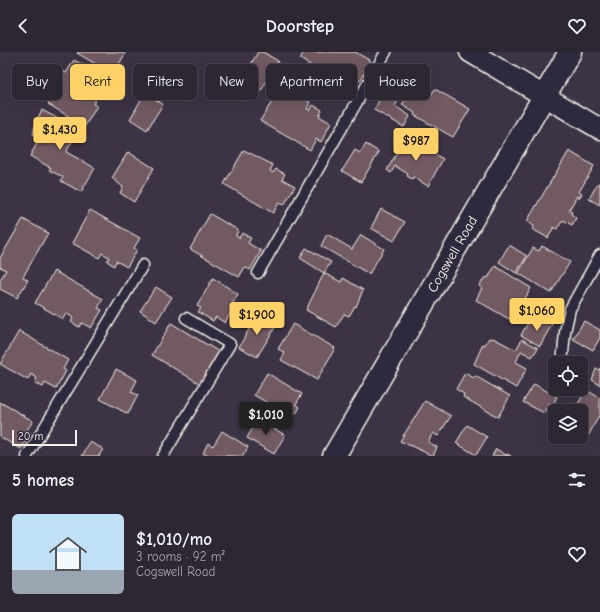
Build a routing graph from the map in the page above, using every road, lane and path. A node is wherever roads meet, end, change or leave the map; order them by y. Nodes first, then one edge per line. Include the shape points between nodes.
1 (386, 52) edge
2 (470, 52) edge
3 (570, 52) edge
4 (544, 96) junction
5 (600, 129) edge
6 (600, 255) edge
7 (143, 264) dead end
8 (258, 273) dead end
9 (186, 318) dead end
10 (563, 356) edge
11 (27, 456) edge
12 (163, 456) edge
13 (334, 456) edge

1 - 8 lane
2 - 4 street
3 - 4 street, Cogswell Road
4 - 5 street
4 - 13 street, Cogswell Road
6 - 10 lane via 570,309
7 - 11 lane
9 - 12 lane via 230,344

